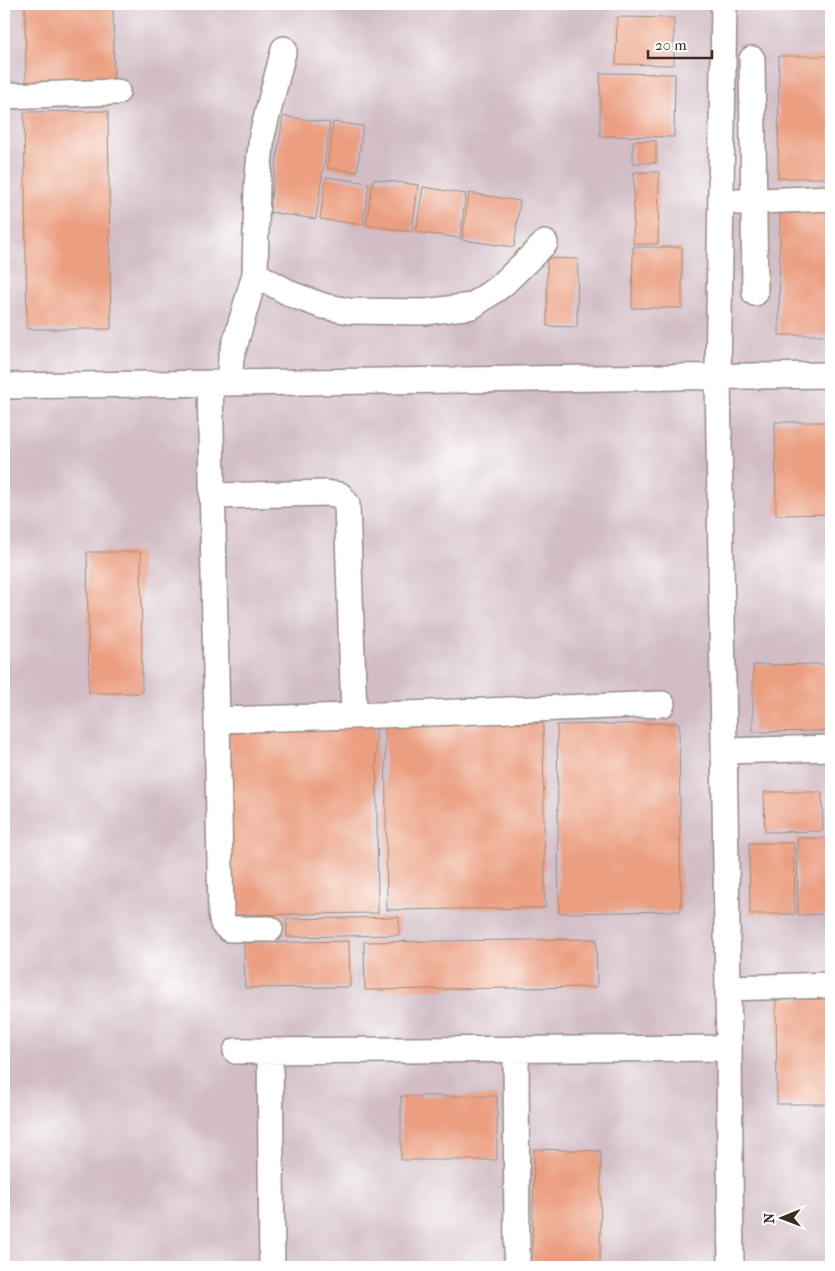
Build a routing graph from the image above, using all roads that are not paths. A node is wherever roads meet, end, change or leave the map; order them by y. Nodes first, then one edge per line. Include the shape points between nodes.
1 (724, 4) edge
2 (284, 49) dead end
3 (723, 60) junction
4 (117, 92) dead end
5 (4, 96) edge
6 (831, 198) edge
7 (721, 202) junction
8 (754, 202) junction
9 (545, 243) dead end
10 (255, 274) junction
11 (720, 282) junction
12 (831, 376) edge
13 (718, 377) junction
14 (220, 383) junction
15 (4, 386) edge
16 (213, 496) junction
17 (662, 704) dead end
18 (354, 716) junction
19 (217, 720) junction
20 (831, 748) edge
21 (725, 750) junction
22 (270, 929) dead end
23 (831, 985) edge
24 (728, 988) junction
25 (730, 1048) junction
26 (516, 1049) junction
27 (236, 1051) dead end
28 (270, 1051) junction
29 (272, 1267) edge
30 (518, 1267) edge
31 (731, 1267) edge

1 - 3 street
2 - 10 street via 262,135
3 - 7 street
3 - 8 street via 761,59
4 - 5 street
6 - 8 street
7 - 8 street
7 - 11 street
8 - 11 street via 760,285
9 - 10 street via 502,285 472,306 424,312 349,311 323,306 293,295
10 - 14 street via 231,358
11 - 13 street
12 - 13 street
13 - 14 street
13 - 21 street
14 - 15 street
14 - 16 street
16 - 18 street via 326,493 340,495 347,504
16 - 19 street
17 - 18 street
18 - 19 street
19 - 22 street via 223,924 229,928
20 - 21 street
21 - 24 street
23 - 24 street
24 - 25 street
25 - 26 street
25 - 31 street
26 - 28 street
26 - 30 street
27 - 28 street
28 - 29 street

